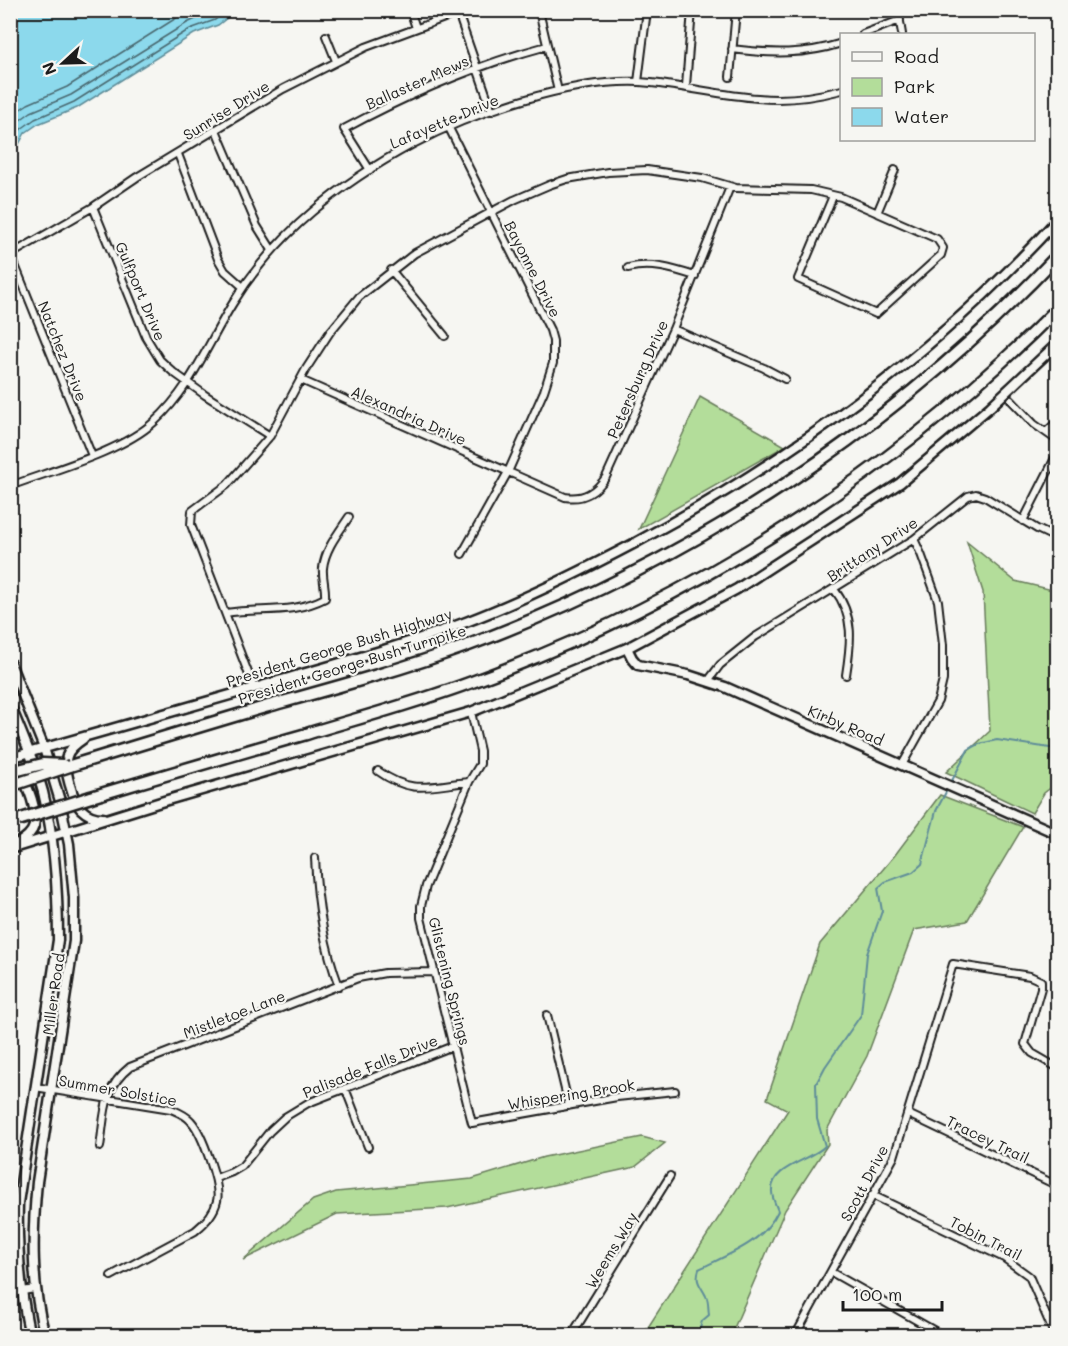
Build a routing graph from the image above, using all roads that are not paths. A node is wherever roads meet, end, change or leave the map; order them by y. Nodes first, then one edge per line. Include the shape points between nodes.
1 (410, 10) edge
2 (466, 10) edge
3 (646, 10) edge
4 (692, 10) edge
5 (736, 10) edge
6 (898, 10) edge
7 (539, 11) edge
8 (458, 13) junction
9 (900, 20) junction
10 (416, 28) junction
11 (866, 33) edge
12 (902, 33) edge
13 (326, 36) dead end
14 (840, 44) edge
15 (547, 46) junction
16 (732, 49) junction
17 (336, 61) junction
18 (477, 69) junction
19 (730, 77) dead end
20 (638, 82) junction
21 (686, 87) junction
22 (840, 90) edge
23 (558, 91) junction
24 (492, 111) junction
25 (449, 128) junction
26 (216, 130) junction
27 (178, 154) junction
28 (370, 170) junction
29 (895, 170) dead end
30 (730, 187) junction
31 (833, 196) junction
32 (93, 207) junction
33 (491, 213) junction
34 (877, 213) junction
35 (1058, 219) edge
36 (272, 250) junction
37 (11, 255) edge
38 (1058, 255) edge
39 (628, 268) dead end
40 (392, 270) junction
41 (694, 276) junction
42 (243, 287) junction
43 (1058, 308) edge
44 (673, 329) junction
45 (444, 336) dead end
46 (1058, 343) edge
47 (301, 380) junction
48 (785, 380) dead end
49 (188, 382) junction
50 (1011, 400) dead end
51 (1058, 421) edge
52 (1046, 432) junction
53 (270, 436) junction
54 (1058, 441) edge
55 (1058, 452) edge
56 (92, 456) junction
57 (508, 472) junction
58 (10, 486) edge
59 (349, 517) dead end
60 (1023, 521) junction
61 (1058, 538) edge
62 (914, 539) junction
63 (462, 554) dead end
64 (834, 589) junction
65 (225, 613) junction
66 (627, 648) junction
67 (10, 663) edge
68 (846, 675) dead end
69 (708, 681) junction
70 (254, 688) junction
71 (10, 705) edge
72 (471, 712) junction
73 (86, 736) junction
74 (44, 748) junction
75 (29, 752) junction
76 (10, 758) edge
77 (902, 765) junction
78 (10, 766) edge
79 (69, 766) junction
80 (378, 771) dead end
81 (10, 772) edge
82 (469, 782) junction
83 (10, 786) edge
84 (107, 819) junction
85 (13, 822) edge
86 (67, 831) junction
87 (1058, 834) edge
88 (52, 836) junction
89 (10, 848) edge
90 (315, 858) dead end
91 (434, 972) junction
92 (339, 986) junction
93 (547, 1015) dead end
94 (453, 1046) junction
95 (1058, 1068) edge
96 (35, 1087) junction
97 (345, 1088) junction
98 (52, 1090) junction
99 (675, 1091) dead end
100 (108, 1100) junction
101 (569, 1106) junction
102 (908, 1114) junction
103 (472, 1123) joint
104 (100, 1147) dead end
105 (368, 1147) dead end
106 (670, 1176) dead end
107 (216, 1178) junction
108 (1058, 1186) edge
109 (872, 1195) junction
110 (831, 1272) junction
111 (111, 1276) dead end
112 (35, 1289) junction
113 (21, 1291) junction
114 (10, 1293) edge
115 (1058, 1315) edge
116 (1048, 1318) junction
117 (30, 1335) edge
118 (45, 1335) edge
119 (571, 1335) edge
120 (795, 1335) edge
121 (944, 1335) edge
122 (1054, 1335) edge

1 - 10 street
2 - 8 street, Sunrise Drive
3 - 20 street
4 - 21 street
5 - 16 street
6 - 9 street
7 - 15 street
8 - 10 street, Sunrise Drive
8 - 18 street
9 - 11 street
9 - 12 street
10 - 17 street, Sunrise Drive
13 - 17 street
14 - 16 street via 808,52
15 - 18 street, Ballaster Mews
15 - 23 street
16 - 19 street
17 - 26 street, Sunrise Drive
18 - 24 street
18 - 28 street, Ballaster Mews via 408,96 344,129
20 - 21 street, Lafayette Drive
20 - 23 street, Lafayette Drive
21 - 22 street, Lafayette Drive via 760,99 808,97
23 - 24 street, Lafayette Drive
24 - 25 street, Lafayette Drive
25 - 28 street, Lafayette Drive
25 - 33 street, Bayonne Drive
26 - 27 street, Sunrise Drive
26 - 36 street via 257,226
27 - 32 street, Sunrise Drive
27 - 42 street via 218,259
28 - 36 street, Lafayette Drive via 317,206
29 - 34 street
30 - 31 street via 811,190
30 - 33 street via 702,178 647,170 608,172 549,185
30 - 41 street, Petersburg Drive
31 - 34 street
31 - 34 street via 798,279 876,314 941,255 943,248 937,239
32 - 37 street, Sunrise Drive
32 - 49 street, Gulfport Drive via 152,349
33 - 40 street via 441,238
33 - 57 street, Bayonne Drive via 553,341 551,371
35 - 70 main road, President George Bush Highway via 988,293 874,390 784,455 671,524 466,622
36 - 42 street, Lafayette Drive
37 - 56 street, Natchez Drive
38 - 79 highway, President George Bush Turnpike via 959,351 867,427 768,496 643,568 546,614 437,656
39 - 41 street via 658,266
40 - 45 street
40 - 47 street via 342,316
41 - 44 street, Petersburg Drive
42 - 49 street, Lafayette Drive
43 - 85 highway, bridge via 967,392 854,481 739,556 626,617 449,690
44 - 48 street
44 - 57 street, Petersburg Drive via 600,486 575,499
46 - 66 main road via 900,483 737,589
47 - 53 street
47 - 57 street, Alexandria Drive
49 - 53 street, Gulfport Drive
49 - 56 street, Lafayette Drive via 143,431
50 - 52 street
51 - 52 street
52 - 54 street
53 - 65 street via 233,479 190,517
55 - 60 street
56 - 58 street, Lafayette Drive
57 - 63 street, Bayonne Drive
59 - 65 street via 325,559 326,598 290,609
60 - 61 street, Brittany Drive
60 - 62 street, Brittany Drive via 976,494 968,496
62 - 64 street, Brittany Drive
62 - 77 street via 938,601 943,680 938,701
64 - 68 street via 851,626
64 - 69 street, Brittany Drive via 740,648
65 - 70 street
66 - 69 main road, Kirby Road via 638,665
66 - 72 main road
67 - 74 main road, Miller Road
69 - 77 main road, Kirby Road
70 - 73 main road, President George Bush Highway
71 - 75 main road, Miller Road
72 - 82 street, Glistening Springs via 480,765
72 - 84 main road
73 - 74 main road, President George Bush Highway
73 - 84 main road via 67,754 74,795 88,814
74 - 75 main road, President George Bush Highway
74 - 86 main road, Miller Road
75 - 76 main road, President George Bush Highway
75 - 88 main road, Miller Road
77 - 87 main road, Kirby Road
78 - 89 main road via 24,778 34,809 34,827 26,838
79 - 81 highway, bridge via 43,764
79 - 83 highway, President George Bush Turnpike, bridge
80 - 82 street via 393,782 422,788
82 - 91 street, Glistening Springs via 421,906 420,918
84 - 86 main road
86 - 88 main road
86 - 98 main road, Miller Road via 74,941
88 - 89 main road
88 - 96 main road, Miller Road via 58,940
90 - 92 street via 317,899 328,959
91 - 92 street, Mistletoe Lane via 373,974
91 - 94 street, Glistening Springs
92 - 100 street, Mistletoe Lane via 130,1067 117,1077
93 - 101 street
94 - 97 street, Palisade Falls Drive
94 - 103 street, Glistening Springs
95 - 102 street, Scott Drive via 1032,1053 1025,1044 1041,981 953,964
96 - 98 street, Summer Solstice
96 - 113 main road, Miller Road via 18,1203
97 - 105 street
97 - 107 street, Palisade Falls Drive via 285,1117 242,1166
98 - 100 street, Summer Solstice
98 - 112 main road, Miller Road via 33,1222
99 - 101 street, Whispering Brook
100 - 104 street, Mistletoe Lane
100 - 107 street, Summer Solstice via 171,1109 189,1119
101 - 103 street, Whispering Brook
102 - 108 street, Tracey Trail
102 - 109 street, Scott Drive via 894,1157
106 - 119 street, Weems Way
107 - 111 street, Summer Solstice via 218,1199 206,1223
109 - 110 street, Scott Drive
109 - 116 street, Tobin Trail via 1024,1271
110 - 120 street, Scott Drive
110 - 121 street
112 - 113 street
112 - 118 main road, Miller Road
113 - 114 street
113 - 117 main road, Miller Road
115 - 116 street
116 - 122 street, Tobin Trail

